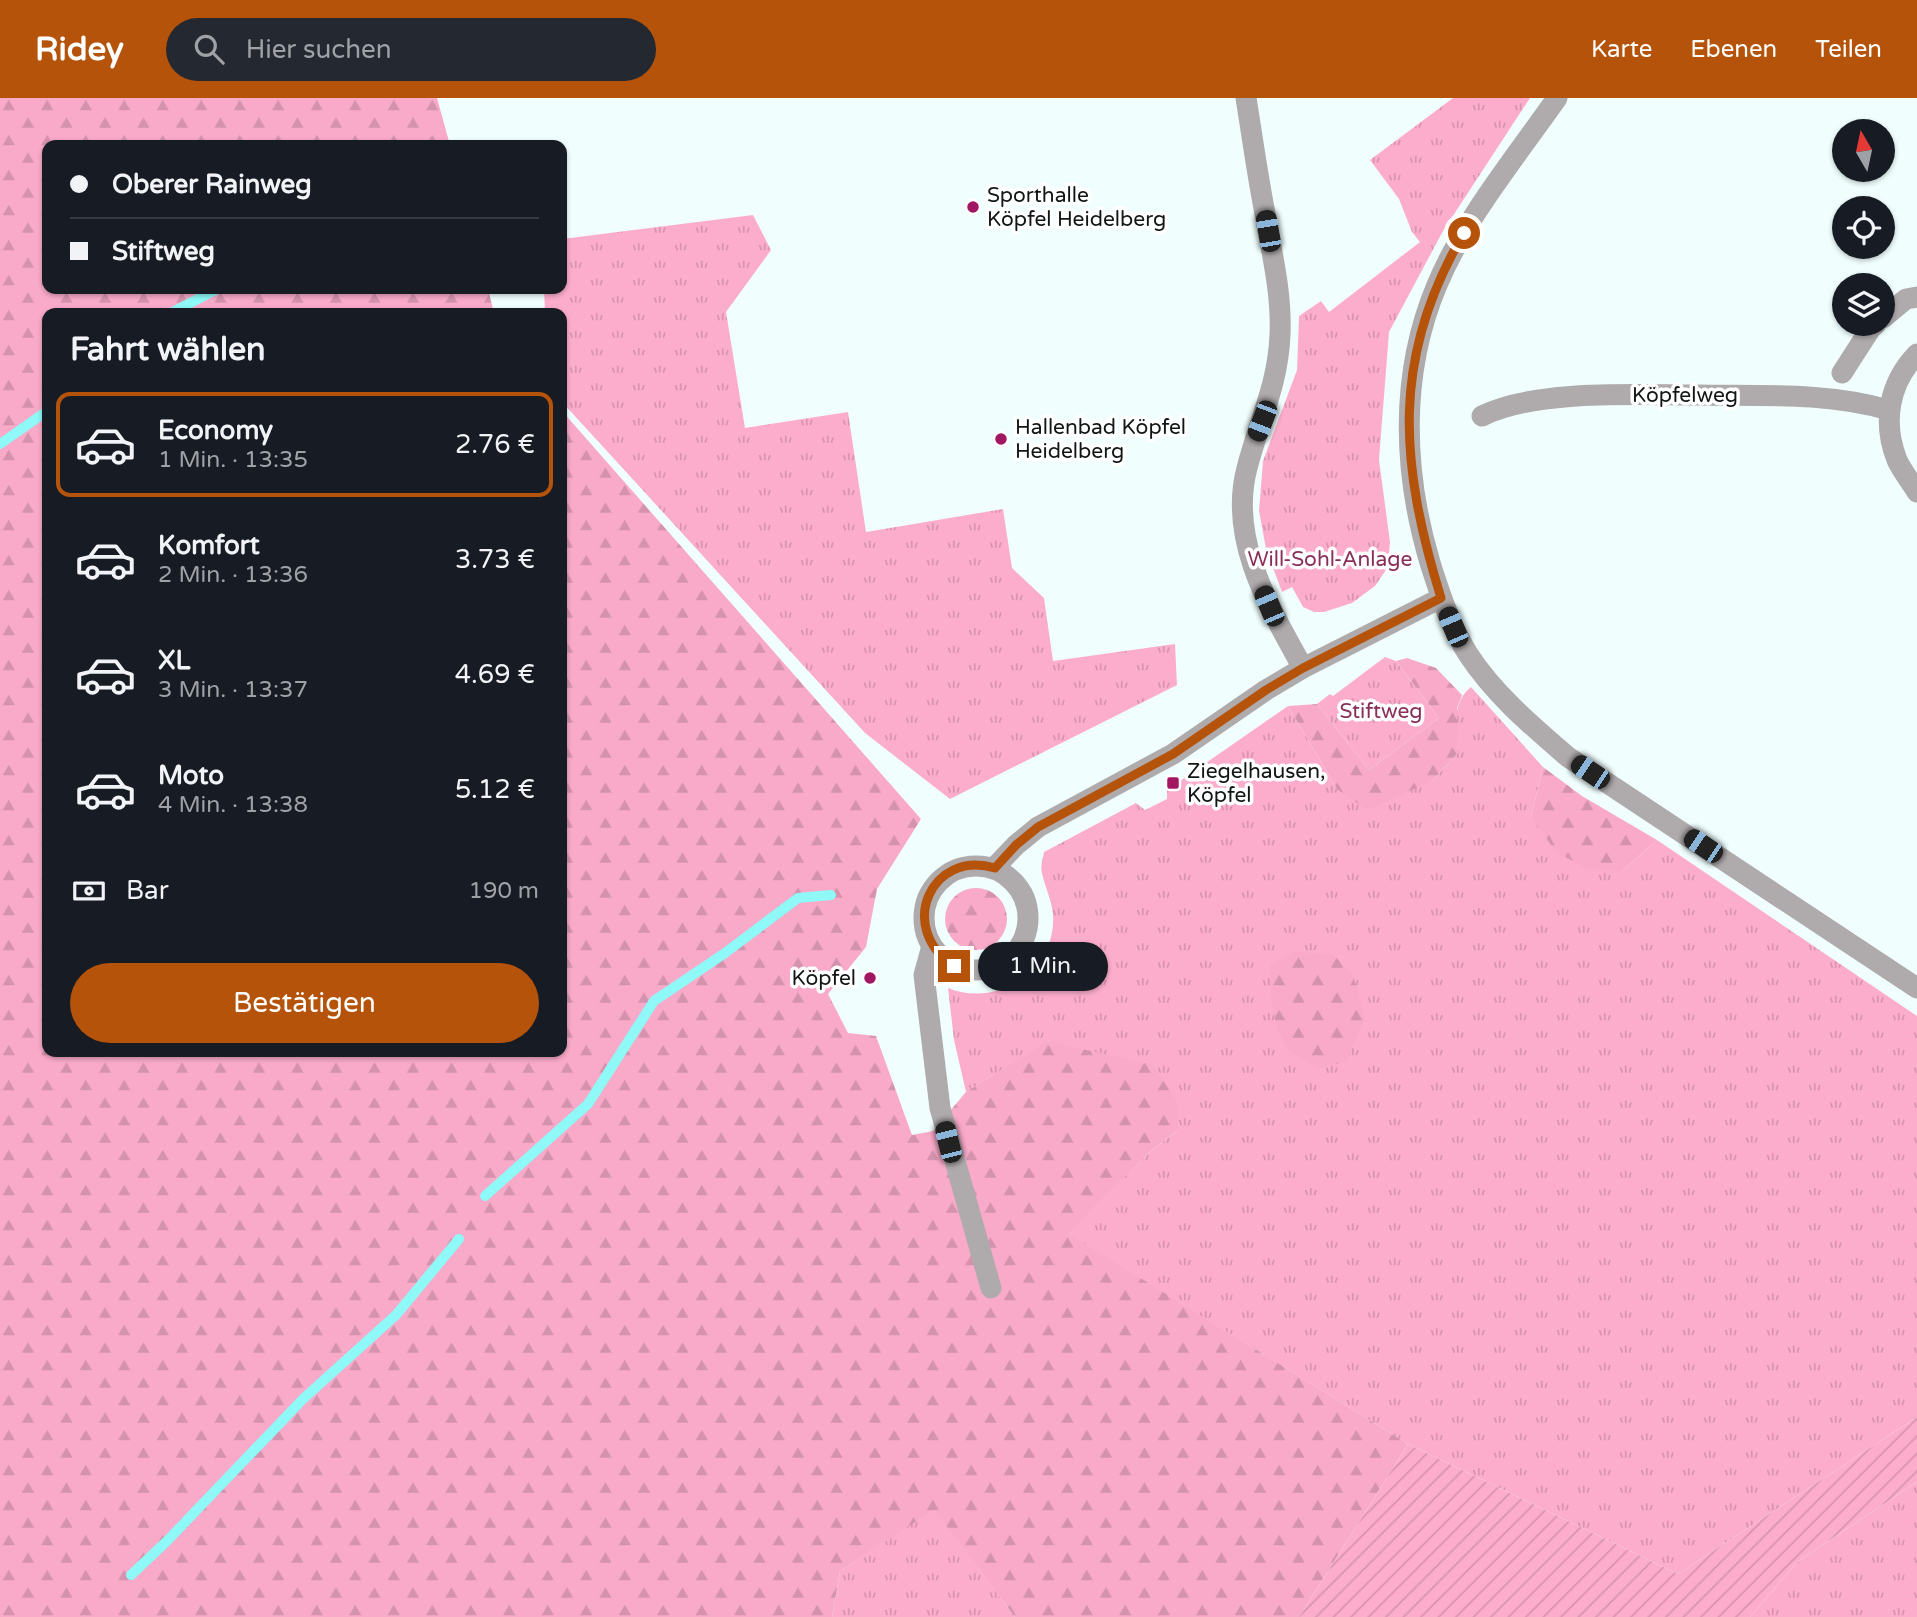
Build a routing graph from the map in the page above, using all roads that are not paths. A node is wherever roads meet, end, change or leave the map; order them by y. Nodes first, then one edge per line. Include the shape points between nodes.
1 (1246, 98) edge
2 (1557, 98) edge
3 (1917, 297) edge
4 (1895, 308) edge
5 (1866, 336) edge
6 (1917, 354) edge
7 (1842, 373) dead end
8 (1889, 410) junction
9 (1482, 416) dead end
10 (1917, 492) edge
11 (1441, 598) junction
12 (1303, 668) junction
13 (995, 868) junction
14 (932, 946) junction
15 (1917, 988) edge
16 (991, 1288) dead end

1 - 12 street via 1277,287 1280,334 1269,404 1246,471 1245,528 1258,580
2 - 11 street via 1464,233 1423,323 1413,367 1408,447 1420,525
3 - 4 street
5 - 7 street
6 - 8 street via 1900,378
8 - 9 street, Köpfelweg via 1808,396 1633,395 1540,400
8 - 10 street via 1890,436 1898,461
11 - 12 street
11 - 15 street via 1481,672 1567,757
12 - 13 street via 1173,754 1038,827
13 - 14 street via 958,868 934,887 924,916
13 - 14 street via 1015,882 1026,900 1028,930 1019,949 1004,963 975,970 954,966
14 - 16 street via 924,975 940,1108

